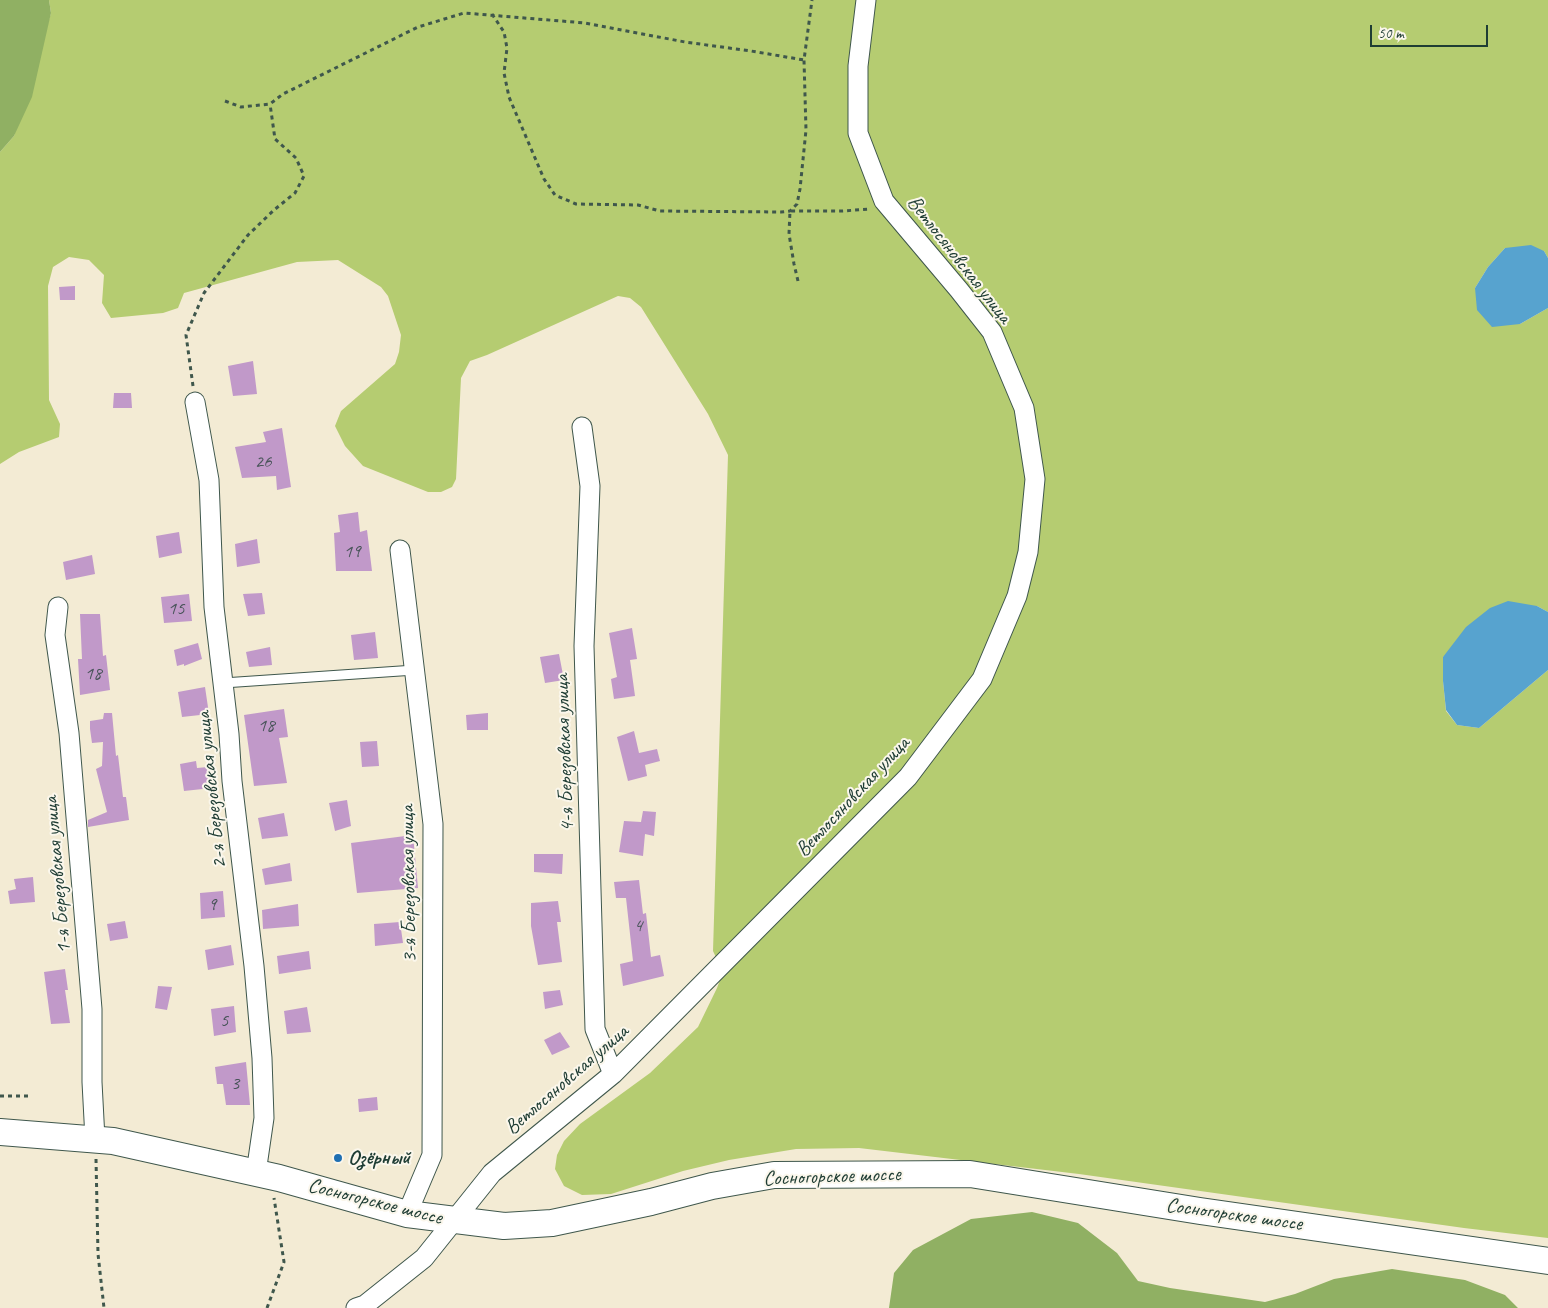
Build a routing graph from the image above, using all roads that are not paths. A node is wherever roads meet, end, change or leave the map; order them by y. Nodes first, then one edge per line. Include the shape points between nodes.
1 (866, 0) edge
2 (195, 402) road end
3 (582, 427) dead end
4 (400, 550) dead end
5 (58, 607) dead end
6 (415, 670) junction
7 (223, 684) junction
8 (613, 1074) junction
9 (0, 1132) edge
10 (95, 1139) junction
11 (0, 1142) edge
12 (268, 1176) junction
13 (407, 1214) junction
14 (453, 1221) junction
15 (1548, 1261) edge
16 (356, 1308) edge

1 - 8 street, Ветлосяновская улица via 858,66 858,133 884,201 992,332 1024,408 1035,479 1028,552 1017,596 982,679 908,777
2 - 7 street, 2-я Березовская улица via 209,480 214,607
3 - 8 street, 4-я Березовская улица via 590,486 584,646 595,1029
4 - 6 street, 3-я Березовская улица
5 - 10 street, 1-я Березовская улица via 55,635 69,733 92,1009
6 - 7 lane
6 - 13 street, 3-я Березовская улица via 433,824 432,1155
7 - 12 street, 2-я Березовская улица via 254,966
8 - 14 street, Ветлосяновская улица via 492,1173
9 - 10 main road, Сосногорское шоссе
10 - 11 main road, Сосногорское шоссе
10 - 12 main road, Сосногорское шоссе
12 - 13 main road, Сосногорское шоссе
13 - 14 main road, Сосногорское шоссе
14 - 15 main road, Сосногорское шоссе via 504,1226 552,1223 774,1175 970,1174
14 - 16 street, Ветлосяновская улица via 424,1258 365,1305

